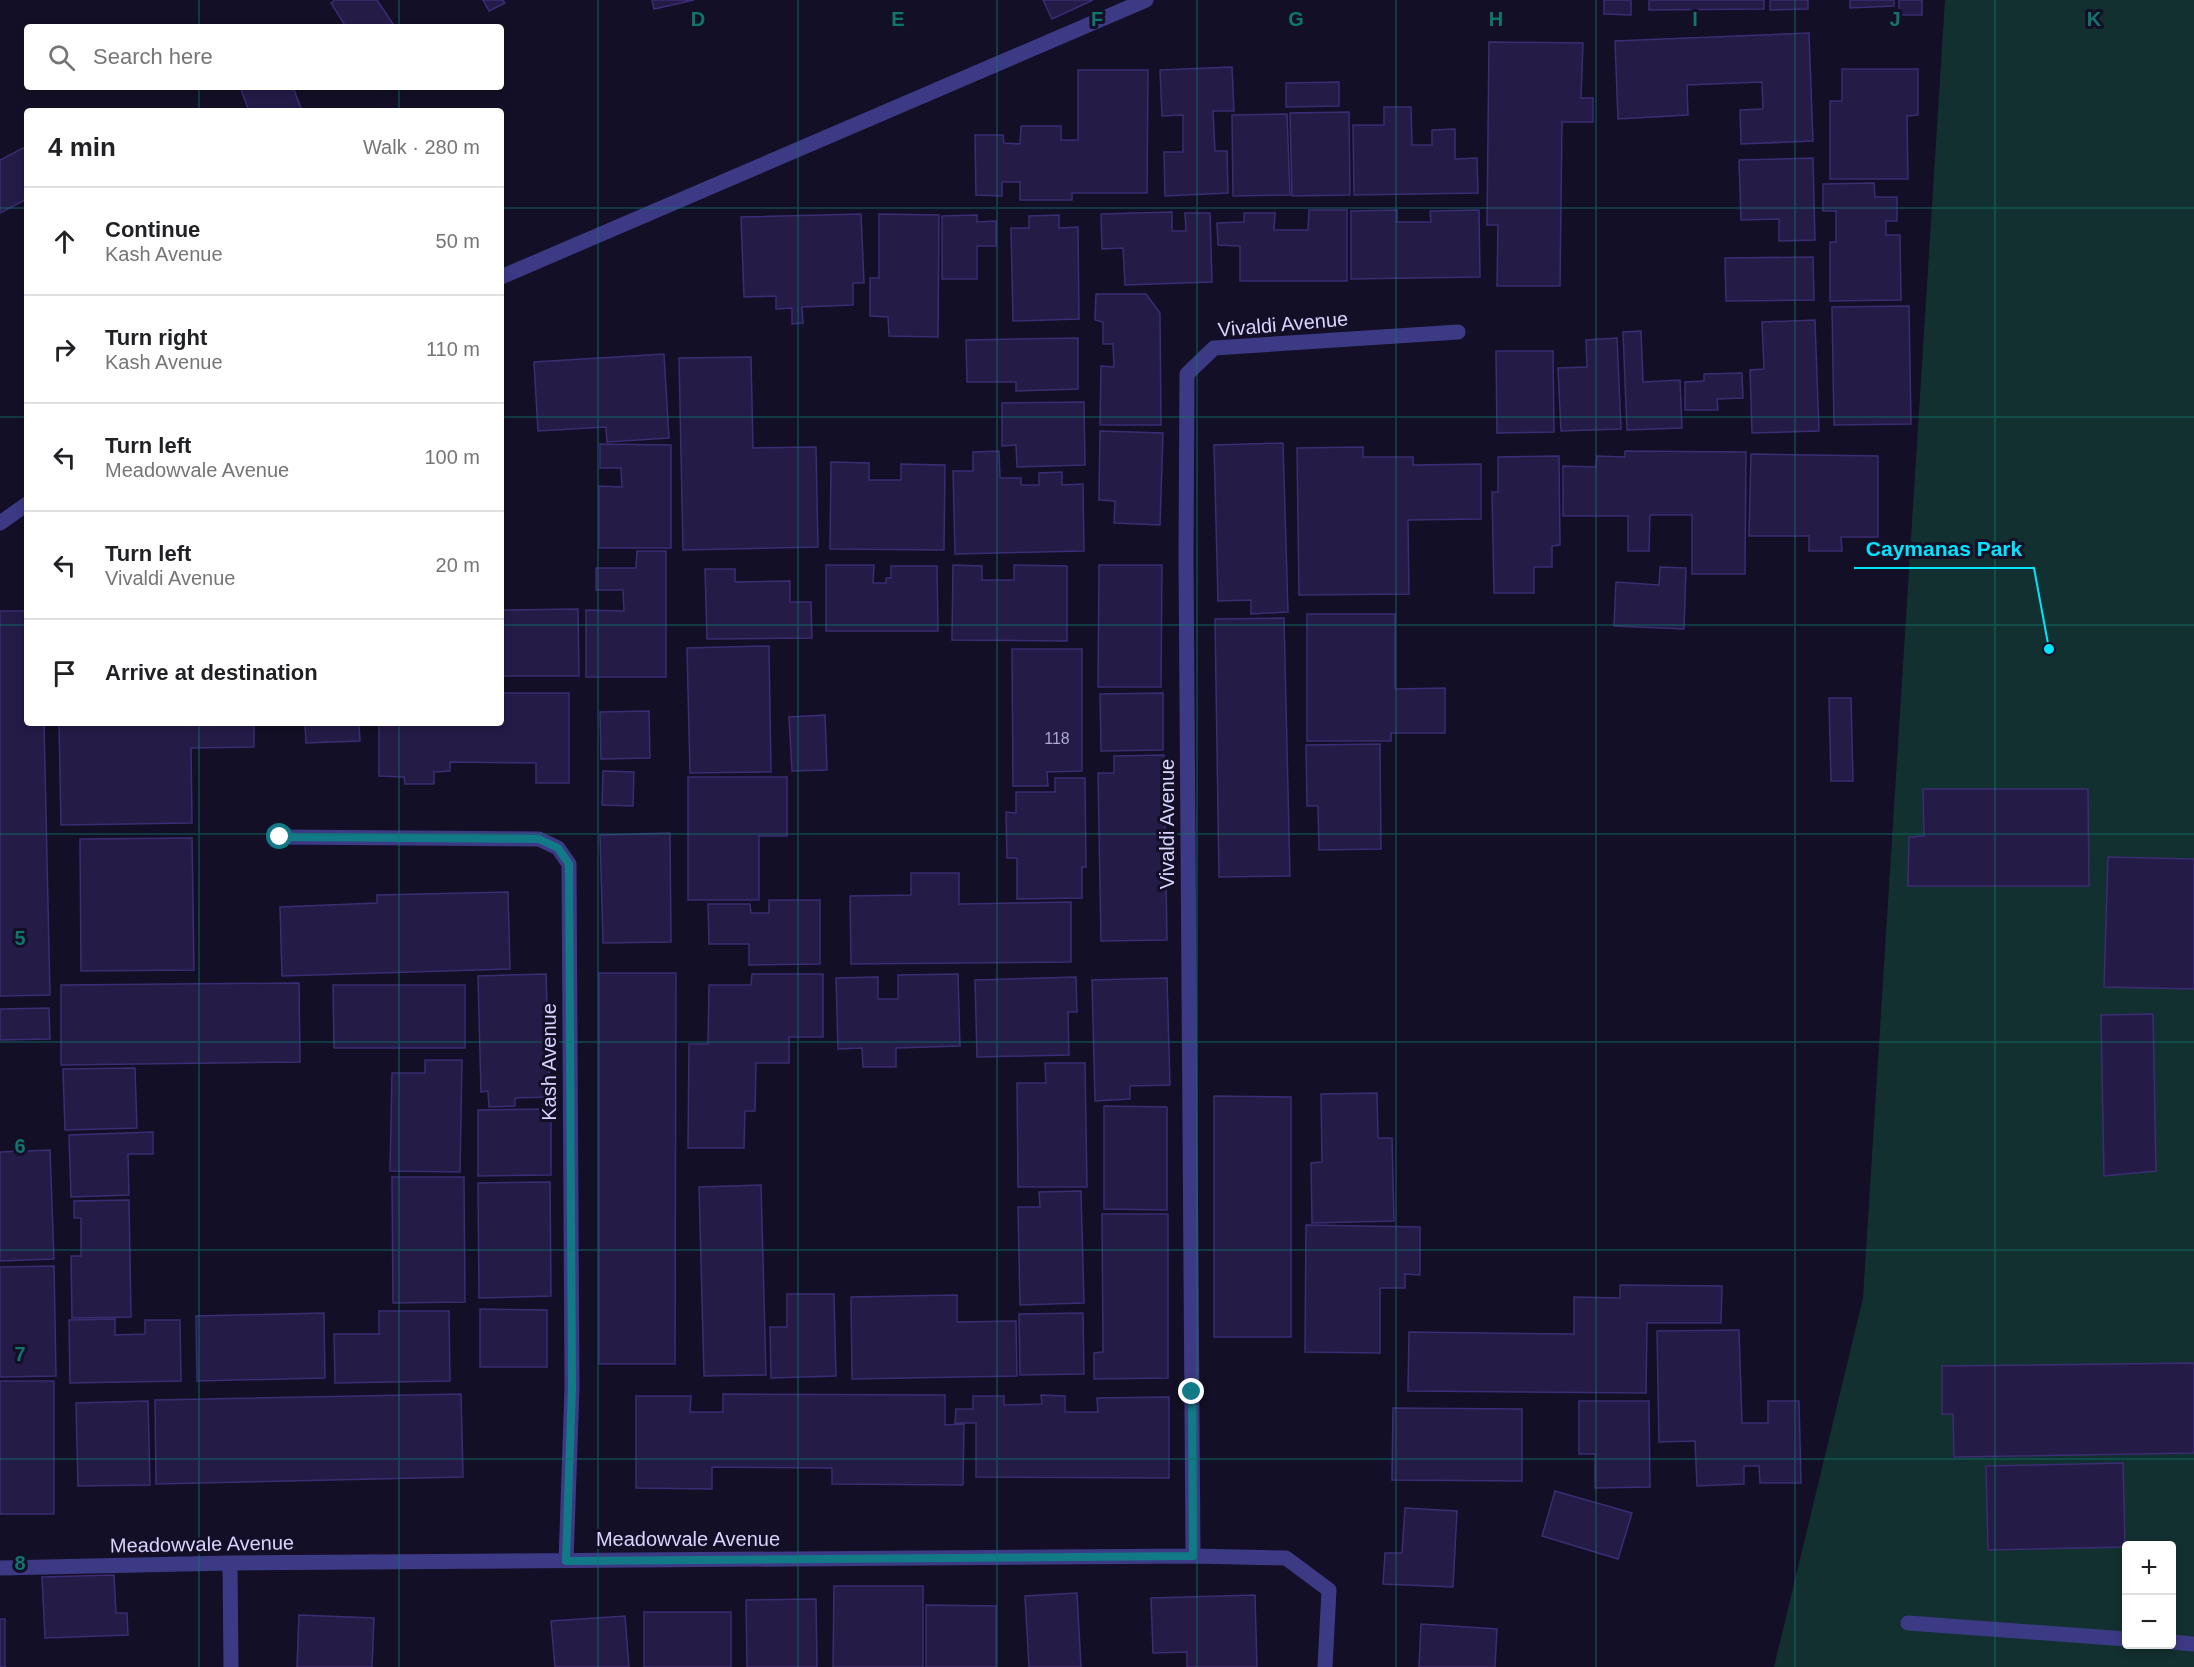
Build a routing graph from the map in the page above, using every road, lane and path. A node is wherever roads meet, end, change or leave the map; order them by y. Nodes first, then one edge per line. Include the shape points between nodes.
1 (1146, 0) edge
2 (504, 276) edge
3 (1458, 332) dead end
4 (24, 506) edge
5 (0, 524) edge
6 (280, 837) dead end
7 (1193, 1556) junction
8 (566, 1561) junction
9 (230, 1563) junction
10 (0, 1568) edge
11 (1908, 1623) dead end
12 (2122, 1639) edge
13 (2176, 1642) edge
14 (2194, 1644) edge
15 (231, 1667) edge
16 (1325, 1667) edge

1 - 2 street
3 - 7 street, Vivaldi Avenue via 1214,348 1187,374
4 - 5 street
6 - 8 street, Kash Avenue via 539,839 558,848 569,864 572,1388
7 - 8 street, Meadowvale Avenue
7 - 16 street, Meadowvale Avenue via 1286,1558 1329,1590
8 - 9 street, Meadowvale Avenue
9 - 10 street, Meadowvale Avenue
9 - 15 street
11 - 12 street
13 - 14 street

